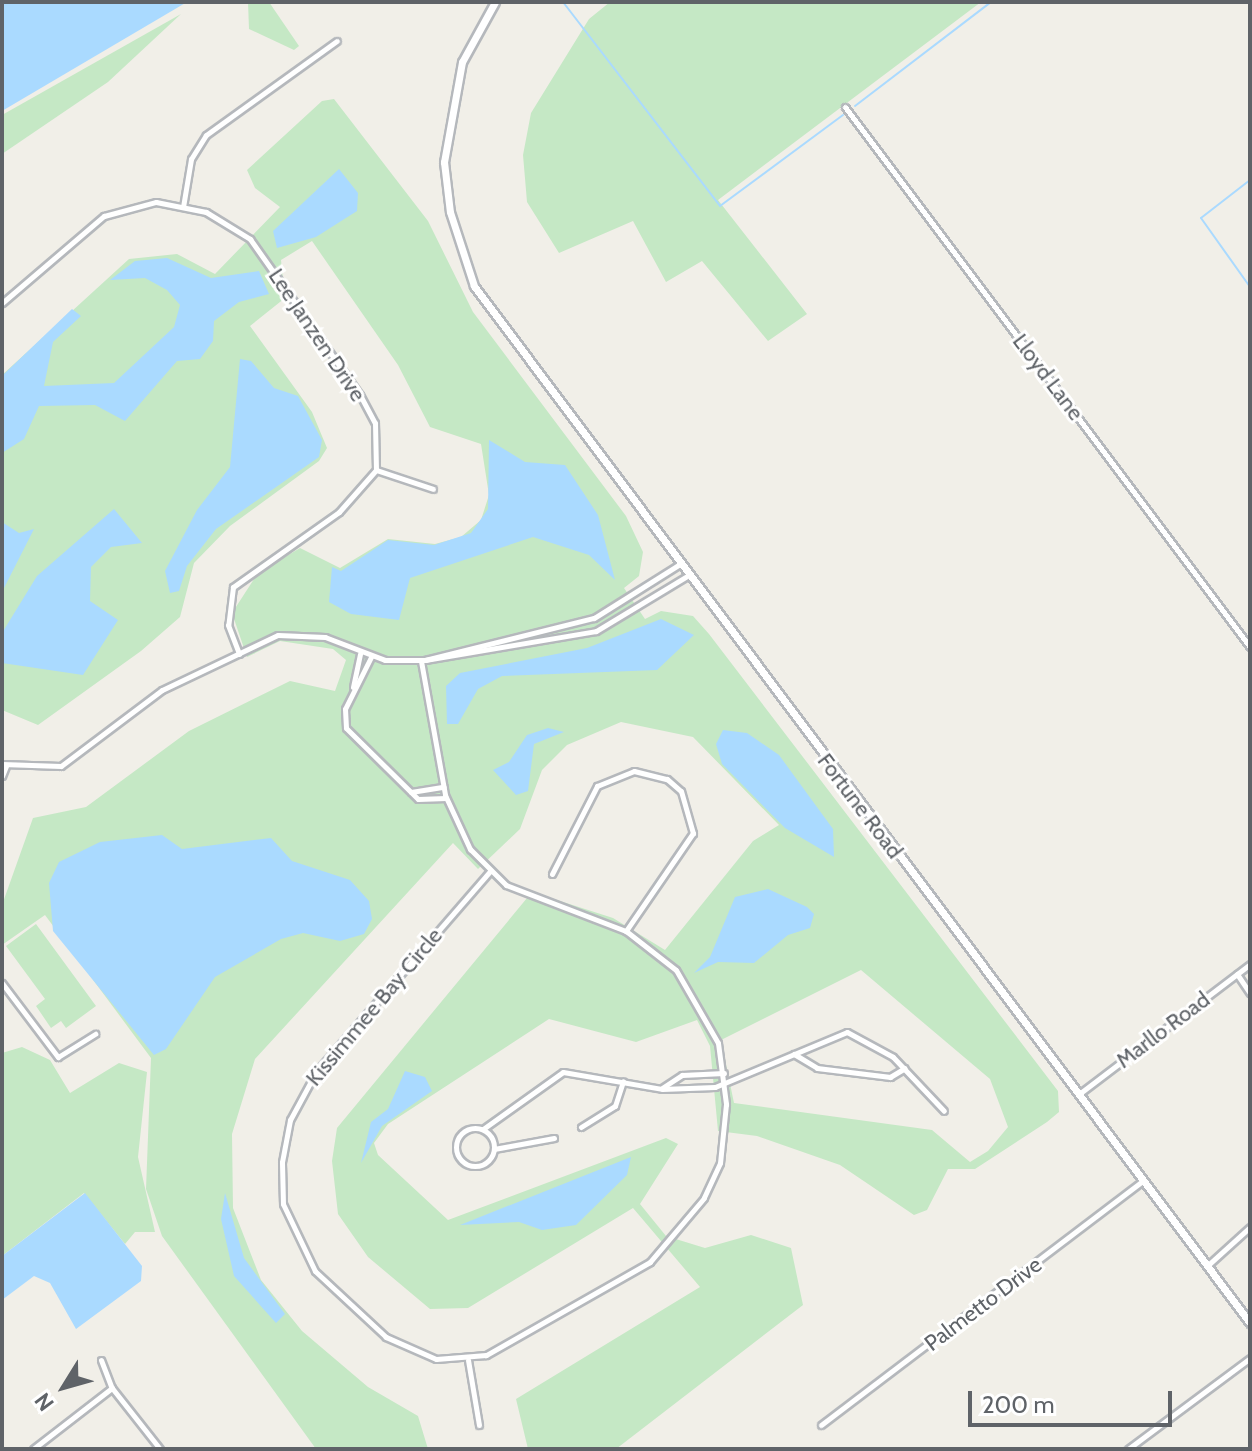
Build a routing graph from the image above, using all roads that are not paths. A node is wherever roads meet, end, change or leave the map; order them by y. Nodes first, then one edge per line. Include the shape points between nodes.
1 (495, 2) edge
2 (337, 41) dead end
3 (845, 107) dead end
4 (183, 207) junction
5 (2, 303) edge
6 (376, 470) junction
7 (433, 489) dead end
8 (680, 564) junction
9 (689, 575) junction
10 (640, 594) junction
11 (647, 604) junction
12 (529, 633) junction
13 (532, 645) junction
14 (1250, 647) edge
15 (239, 654) junction
16 (360, 654) junction
17 (371, 657) junction
18 (423, 661) junction
19 (353, 687) junction
20 (4, 765) edge
21 (2, 776) edge
22 (444, 787) junction
23 (411, 792) junction
24 (446, 798) junction
25 (490, 871) junction
26 (552, 874) dead end
27 (626, 931) junction
28 (1250, 964) edge
29 (1236, 974) junction
30 (2, 983) edge
31 (1250, 993) edge
32 (95, 1034) dead end
33 (794, 1054) junction
34 (905, 1068) junction
35 (724, 1073) junction
36 (623, 1081) junction
37 (725, 1081) junction
38 (662, 1089) junction
39 (1077, 1096) junction
40 (944, 1111) dead end
41 (581, 1127) dead end
42 (483, 1129) junction
43 (554, 1138) dead end
44 (494, 1149) junction
45 (1143, 1181) junction
46 (1250, 1227) edge
47 (1207, 1266) junction
48 (1250, 1323) edge
49 (1250, 1358) edge
50 (101, 1360) dead end
51 (468, 1360) junction
52 (112, 1388) junction
53 (479, 1425) dead end
54 (821, 1425) dead end
55 (33, 1449) edge
56 (160, 1449) edge
57 (1128, 1449) edge

1 - 8 street, Fortune Road via 462,62 444,162 450,212 474,286
2 - 4 street via 206,135 191,159
3 - 14 street, Lloyd Lane
4 - 5 street, Lee Janzen Drive via 156,202 104,216
4 - 6 street, Lee Janzen Drive via 234,226 263,255 375,423
6 - 7 street
6 - 15 street via 339,512 233,587 228,625
8 - 9 street, Fortune Road
8 - 10 street
9 - 11 street
9 - 39 street, Fortune Road
10 - 11 street
10 - 12 street via 594,618
11 - 13 street via 596,631
12 - 13 street
12 - 18 street
13 - 18 street
15 - 16 street via 278,635 304,633
15 - 20 street via 162,690 61,766
16 - 17 street
16 - 19 street
17 - 18 street
17 - 19 street
18 - 22 street
19 - 23 street via 346,728
20 - 21 street
22 - 23 street
22 - 24 street
23 - 24 street via 427,801
24 - 25 street via 470,849
25 - 27 street via 527,897
25 - 51 street, Kissimmee Bay Circle via 316,1072 290,1120 282,1162 283,1204 315,1271 407,1350
26 - 27 street via 597,786 634,771 667,779 681,791 693,833
27 - 35 street via 692,991 718,1043
28 - 29 street, Marllo Road
29 - 31 street
29 - 39 street, Marllo Road
30 - 32 street via 58,1057
33 - 34 street via 817,1068 890,1077
33 - 34 street via 847,1032
33 - 37 street via 747,1080
34 - 40 street
35 - 37 street
35 - 38 street via 682,1075
36 - 38 street
36 - 41 street via 615,1106
36 - 42 street via 563,1072
37 - 38 street
37 - 51 street via 720,1163 681,1234 637,1269 509,1344
39 - 45 street, Fortune Road
42 - 44 street
42 - 44 street via 460,1134 459,1157 476,1166
43 - 44 street
45 - 47 street, Fortune Road
45 - 54 street, Palmetto Drive
46 - 47 street
47 - 48 street, Fortune Road
49 - 57 street
50 - 52 street
51 - 53 street
52 - 55 street
52 - 56 street

